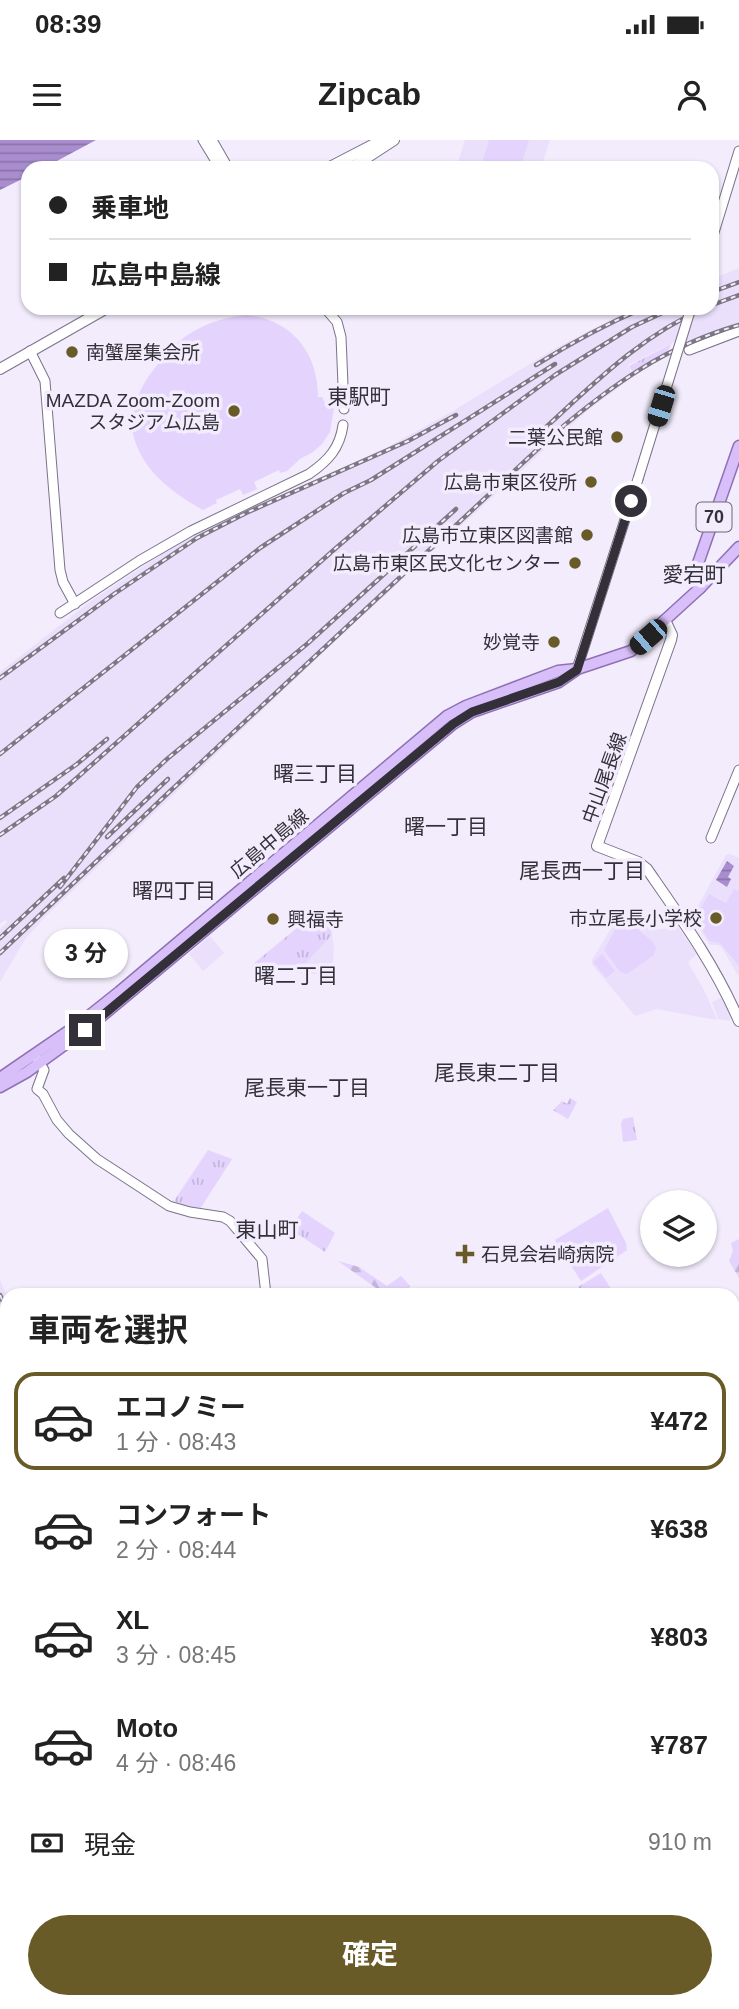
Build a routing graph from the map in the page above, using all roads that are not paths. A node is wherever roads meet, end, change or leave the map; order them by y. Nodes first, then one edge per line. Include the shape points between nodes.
1 (203, 140) edge
2 (212, 140) edge
3 (382, 140) edge
4 (394, 140) edge
5 (739, 150) edge
6 (216, 161) edge
7 (224, 161) edge
8 (342, 161) edge
9 (362, 161) edge
10 (719, 216) edge
11 (94, 315) edge
12 (331, 315) edge
13 (689, 315) edge
14 (739, 331) edge
15 (689, 350) dead end
16 (30, 351) junction
17 (0, 369) edge
18 (344, 410) dead end
19 (343, 425) dead end
20 (739, 446) edge
21 (739, 547) edge
22 (700, 588) junction
23 (75, 604) junction
24 (60, 614) dead end
25 (666, 620) junction
26 (577, 670) junction
27 (739, 770) edge
28 (710, 838) dead end
29 (739, 1021) edge
30 (38, 1059) junction
31 (0, 1078) edge
32 (0, 1087) edge
33 (265, 1288) edge

1 - 6 street
2 - 7 street
3 - 8 main road
4 - 9 main road
5 - 10 street
11 - 16 main road
12 - 18 street via 341,337
13 - 26 street, bridge
14 - 15 street
16 - 17 main road
16 - 23 street via 45,381 60,570
19 - 23 street via 332,454 309,474 191,531
20 - 22 main road, 70 via 694,575
21 - 22 main road, 広島中島線
22 - 25 main road, 広島中島線
23 - 24 street
25 - 26 main road, 広島中島線 via 631,651
25 - 29 main road, 中山尾長線 via 671,640 597,846 646,869 714,969
26 - 30 main road, 広島中島線 via 558,671 447,716
27 - 28 street
30 - 31 main road, 広島中島線
30 - 32 main road, 広島中島線
30 - 33 street via 44,1070 37,1089 69,1135 97,1160 169,1206 230,1221 262,1259

